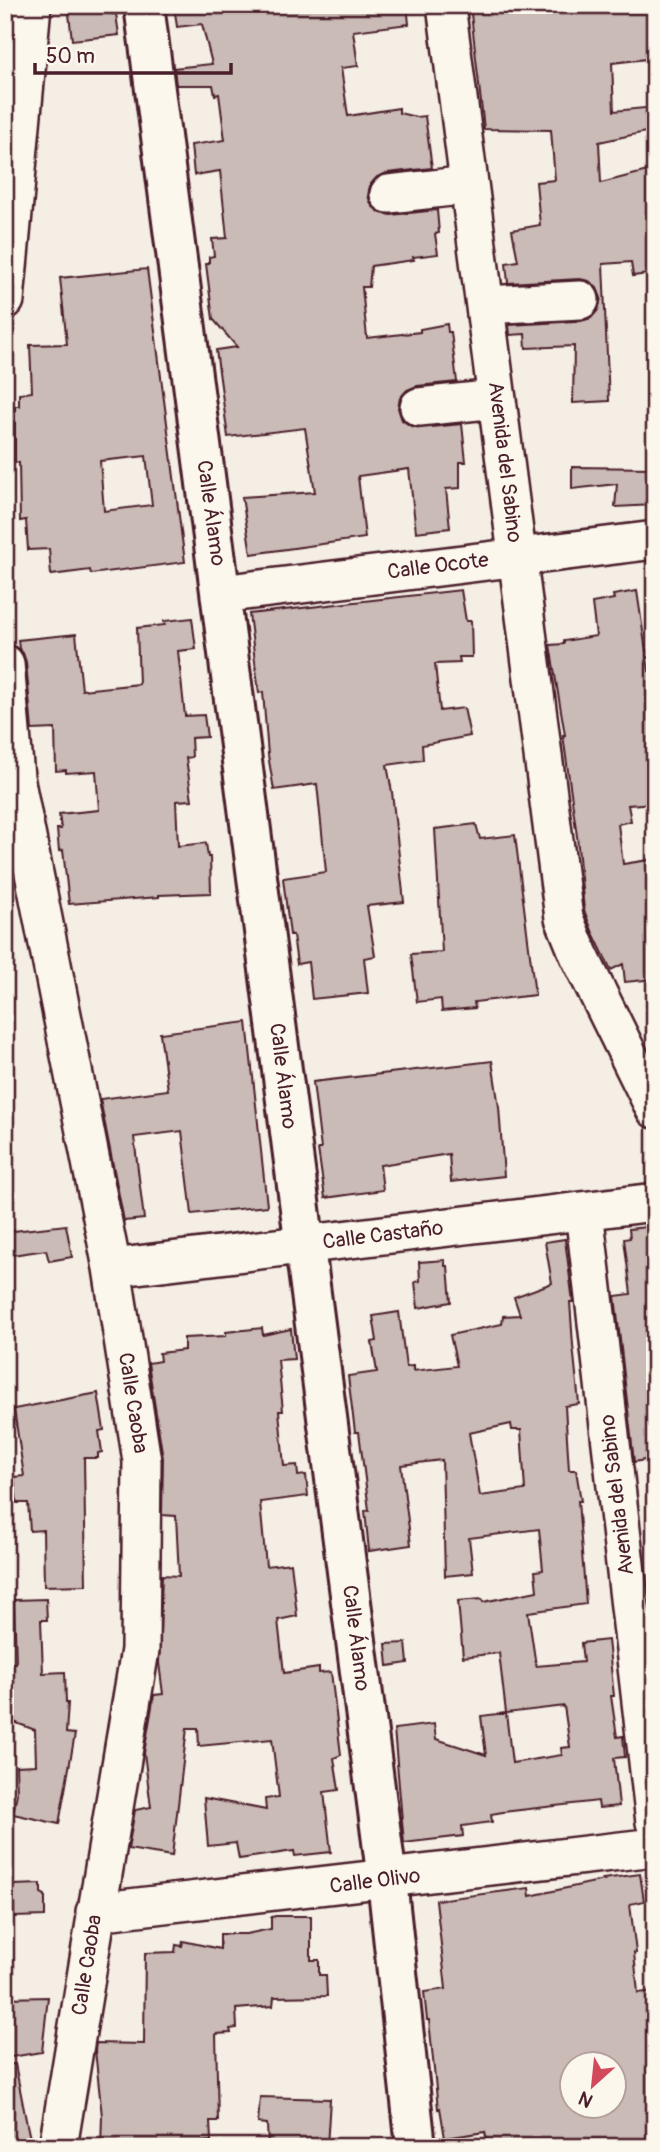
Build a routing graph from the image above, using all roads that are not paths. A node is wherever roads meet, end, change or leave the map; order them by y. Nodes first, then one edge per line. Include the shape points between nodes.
1 (32, 5) edge
2 (144, 5) edge
3 (446, 5) edge
4 (469, 185) junction
5 (389, 194) dead end
6 (5, 300) edge
7 (580, 300) dead end
8 (485, 305) junction
9 (497, 399) junction
10 (419, 407) dead end
11 (655, 540) edge
12 (518, 556) junction
13 (221, 594) junction
14 (5, 664) edge
15 (655, 1109) edge
16 (655, 1202) edge
17 (584, 1211) junction
18 (305, 1245) junction
19 (112, 1268) junction
20 (655, 1822) edge
21 (655, 1847) edge
22 (387, 1880) junction
23 (95, 1912) junction
24 (58, 2147) edge
25 (416, 2147) edge

1 - 6 street
2 - 13 main road, Calle Álamo
3 - 4 street, Avenida del Sabino
4 - 5 street
4 - 8 street, Avenida del Sabino
7 - 8 street
8 - 9 street, Avenida del Sabino
9 - 10 street
9 - 12 street, Avenida del Sabino
11 - 12 street, Calle Ocote
12 - 13 street, Calle Ocote
12 - 15 street, Avenida del Sabino via 564,918
13 - 18 main road, Calle Álamo
14 - 19 street, Calle Caoba via 15,777
16 - 17 street, Calle Castaño
17 - 18 street, Calle Castaño
17 - 20 street, Avenida del Sabino
18 - 19 street, Calle Castaño
18 - 22 main road, Calle Álamo
19 - 23 street, Calle Caoba via 142,1461 139,1650
21 - 22 street, Calle Olivo
22 - 23 street, Calle Olivo
22 - 25 main road, Calle Álamo
23 - 24 street, Calle Caoba

